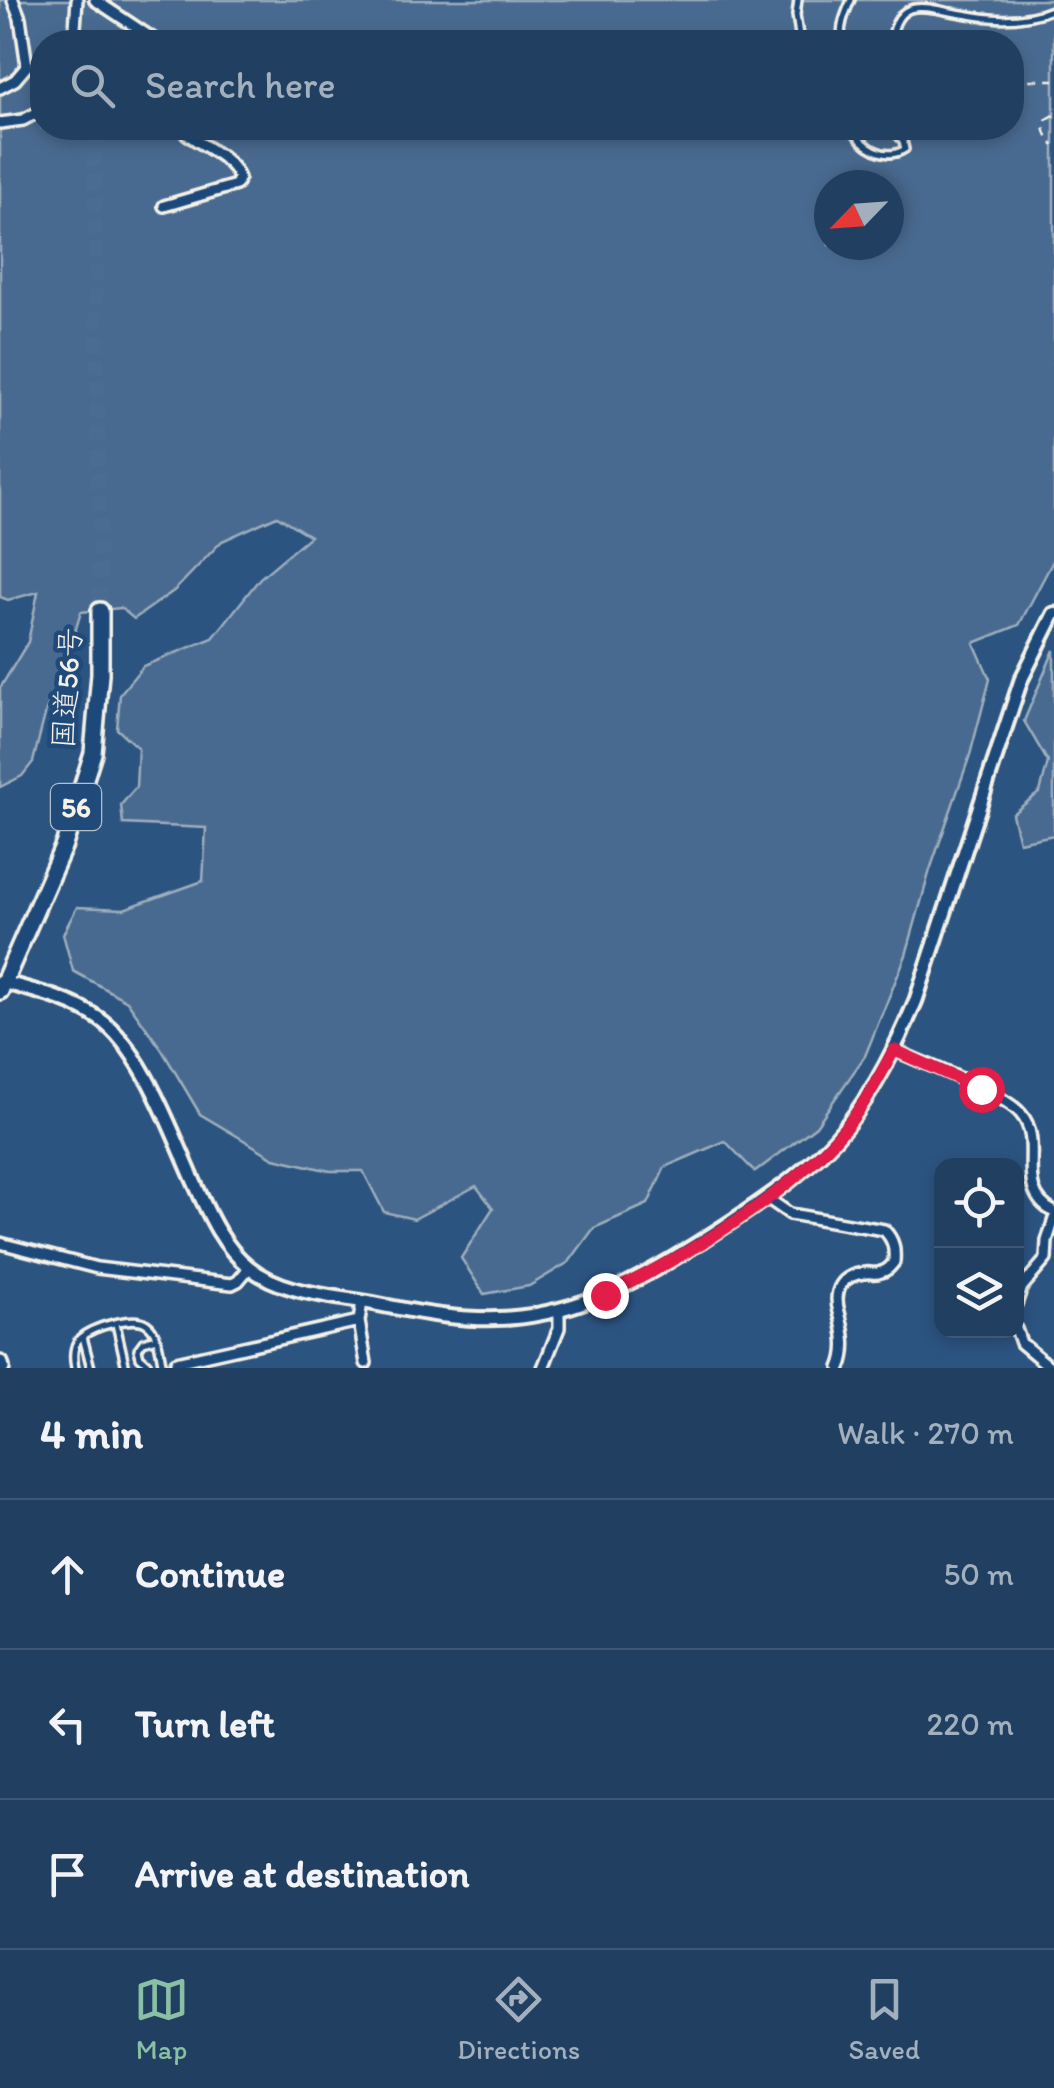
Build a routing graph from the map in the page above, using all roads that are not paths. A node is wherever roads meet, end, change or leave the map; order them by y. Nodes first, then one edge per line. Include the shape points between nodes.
1 (13, 0) edge
2 (76, 0) edge
3 (95, 0) edge
4 (798, 0) edge
5 (851, 0) edge
6 (910, 0) edge
7 (910, 9) junction
8 (1054, 9) edge
9 (75, 30) edge
10 (140, 30) edge
11 (798, 30) edge
12 (841, 30) edge
13 (893, 30) edge
14 (0, 88) edge
15 (30, 116) edge
16 (0, 123) edge
17 (193, 140) edge
18 (861, 140) edge
19 (902, 140) edge
20 (164, 206) dead end
21 (100, 611) tunnel mouth
22 (1054, 614) edge
23 (1, 984) edge
24 (894, 1050) junction
25 (768, 1198) junction
26 (1054, 1216) edge
27 (0, 1243) edge
28 (1050, 1261) edge
29 (249, 1268) junction
30 (1024, 1285) edge
31 (362, 1302) junction
32 (559, 1310) junction
33 (359, 1321) junction
34 (116, 1324) junction
35 (83, 1336) junction
36 (156, 1338) junction
37 (1019, 1338) edge
38 (366, 1362) dead end
39 (177, 1365) edge
40 (75, 1368) edge
41 (91, 1368) edge
42 (126, 1368) edge
43 (148, 1368) edge
44 (163, 1368) edge
45 (543, 1368) edge
46 (840, 1368) edge
47 (1052, 1368) edge

1 - 14 street via 26,66
2 - 9 street
3 - 10 street
4 - 11 lane
5 - 12 lane
6 - 7 lane
7 - 8 lane via 1018,20
7 - 13 lane
15 - 16 street
17 - 20 street via 234,166 236,186
18 - 19 lane via 890,155 905,149
21 - 23 highway, 国道56号 / 56 via 94,752 64,844
22 - 24 street via 1022,680
23 - 29 street via 66,1001 120,1035 210,1216
24 - 25 street via 844,1128
24 - 26 street via 1024,1116 1030,1178
25 - 32 street via 657,1270
25 - 46 street via 790,1214 884,1230 890,1237 889,1268 862,1272 837,1290 845,1344
26 - 28 street
27 - 29 street via 96,1268 232,1284
28 - 30 street
29 - 31 street via 296,1289
31 - 32 street via 468,1318
31 - 33 street
32 - 45 street via 560,1328
33 - 38 street
33 - 39 street
34 - 35 lane
34 - 36 lane via 135,1318
34 - 42 lane
35 - 40 lane via 74,1348
35 - 41 lane
36 - 43 lane via 138,1350
36 - 44 lane
37 - 47 street
39 - 44 lane

